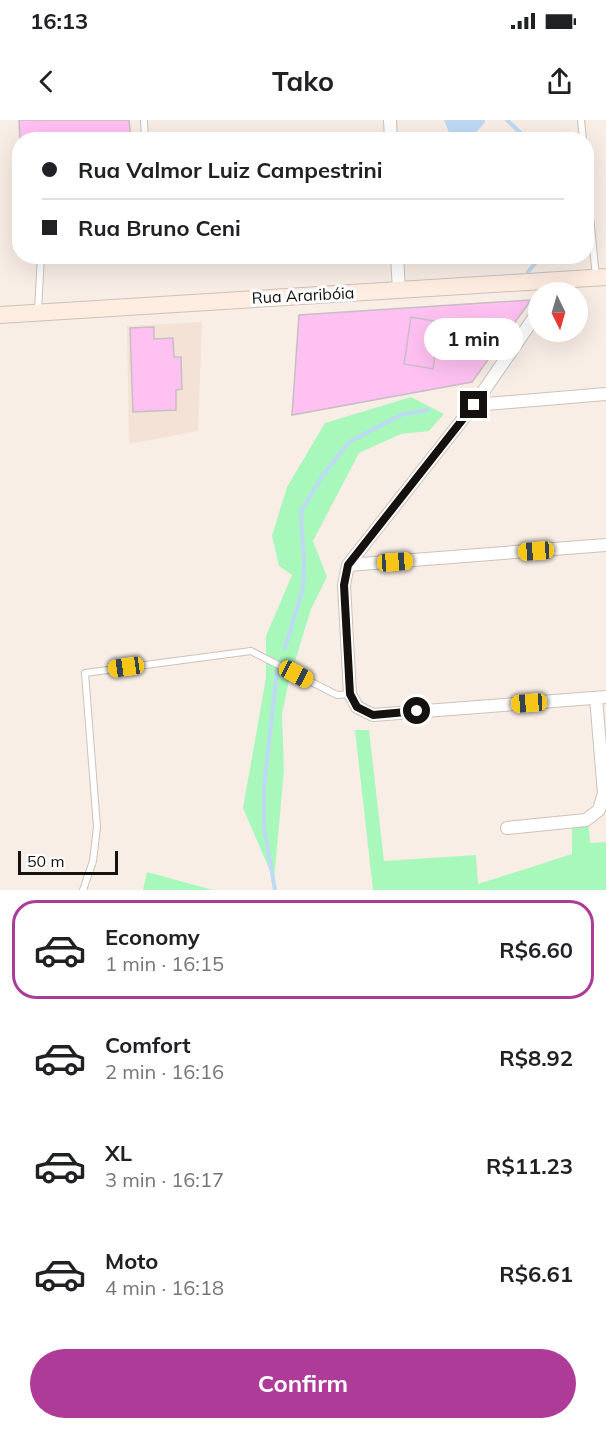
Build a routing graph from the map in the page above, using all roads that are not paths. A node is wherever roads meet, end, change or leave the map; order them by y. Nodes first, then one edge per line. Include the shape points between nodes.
1 (594, 230) edge
2 (41, 264) edge
3 (397, 264) edge
4 (601, 278) edge
5 (579, 282) edge
6 (528, 287) edge
7 (399, 290) junction
8 (38, 313) junction
9 (0, 315) edge
10 (528, 327) edge
11 (606, 394) edge
12 (474, 405) junction
13 (606, 545) edge
14 (348, 565) junction
15 (350, 694) junction
16 (601, 697) edge
17 (507, 828) dead end
18 (83, 890) edge

1 - 4 lane
2 - 8 lane
3 - 7 street
4 - 5 street, Rua Araribóia
6 - 7 street, Rua Araribóia
7 - 8 street, Rua Araribóia
8 - 9 street, Rua Araribóia
10 - 12 street
11 - 12 street
12 - 14 street
13 - 14 street
14 - 15 street via 344,585
15 - 16 street via 357,707 373,715
15 - 18 lane via 337,695 252,651 84,673 97,827 93,861
16 - 17 street via 604,793 599,810 586,820

